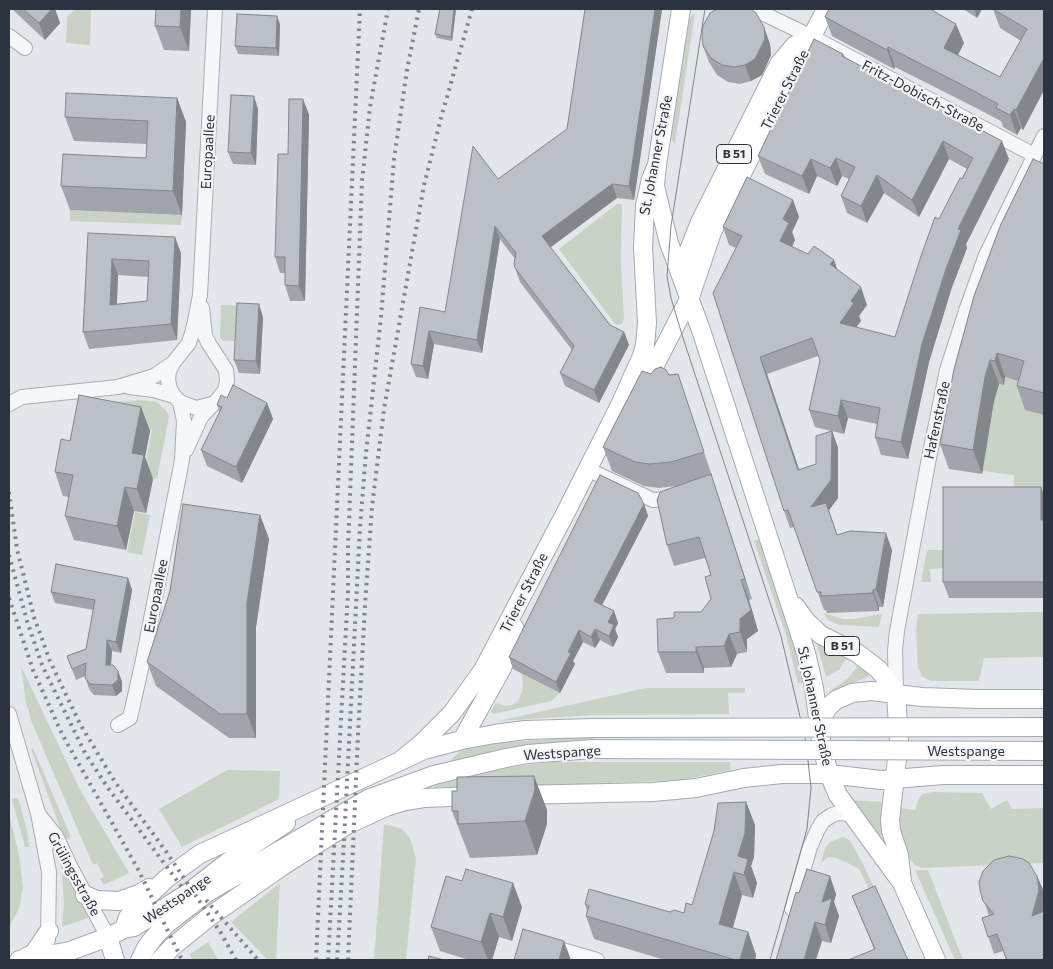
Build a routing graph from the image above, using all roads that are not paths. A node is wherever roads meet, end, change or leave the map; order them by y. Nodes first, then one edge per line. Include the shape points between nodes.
1 (215, 9) edge
2 (754, 9) edge
3 (826, 9) edge
4 (680, 14) edge
5 (9, 36) edge
6 (812, 37) junction
7 (25, 48) dead end
8 (1044, 136) edge
9 (1033, 157) junction
10 (657, 165) junction
11 (1044, 166) edge
12 (712, 232) junction
13 (690, 245) junction
14 (700, 264) junction
15 (687, 291) junction
16 (200, 295) junction
17 (697, 318) junction
18 (646, 332) joint
19 (175, 360) junction
20 (220, 360) junction
21 (118, 387) junction
22 (13, 398) edge
23 (177, 399) junction
24 (212, 404) junction
25 (620, 405) junction
26 (182, 460) junction
27 (587, 469) junction
28 (690, 494) edge
29 (789, 598) junction
30 (516, 609) junction
31 (896, 694) junction
32 (1044, 699) edge
33 (9, 714) edge
34 (820, 724) junction
35 (118, 725) dead end
36 (1044, 727) edge
37 (462, 740) junction
38 (1044, 751) edge
39 (400, 761) junction
40 (829, 774) junction
41 (1044, 775) edge
42 (894, 780) junction
43 (326, 796) junction
44 (38, 813) junction
45 (851, 814) junction
46 (167, 878) junction
47 (902, 883) junction
48 (86, 895) junction
49 (788, 925) edge
50 (124, 929) junction
51 (49, 931) junction
52 (108, 937) junction
53 (536, 942) edge
54 (47, 958) edge
55 (21, 960) edge
56 (115, 960) edge
57 (140, 960) edge
58 (160, 960) edge
59 (597, 960) edge
60 (936, 960) edge

1 - 16 street, Europaallee
2 - 6 street, Fritz-Dobisch-Straße
3 - 6 main road, Trierer Straße / B 51
4 - 10 main road, St. Johanner Straße / B 51
5 - 7 street
6 - 9 street, Fritz-Dobisch-Straße
6 - 12 main road, Trierer Straße / B 51
6 - 13 main road, Trierer Straße / B 51 via 796,45 779,64
8 - 9 street, Hafenstraße
9 - 11 street
9 - 31 street, Hafenstraße via 986,255 947,370 897,631
10 - 13 main road via 671,226 680,242
10 - 15 main road, B 51 via 659,208
10 - 18 main road, St. Johanner Straße via 650,180 643,224
12 - 13 main road via 701,242
12 - 14 main road, Trierer Straße / B 51
13 - 15 main road, Trierer Straße / B 51 via 686,265
14 - 15 main road, Trierer Straße
14 - 17 main road, St. Johanner Straße / B 51
15 - 17 main road, St. Johanner Straße / B 51
15 - 25 main road, Trierer Straße via 640,391
16 - 19 street, Europaallee via 192,336
16 - 20 street, Europaallee via 205,336
17 - 29 main road, St. Johanner Straße / B 51
18 - 25 main road, Trierer Straße via 642,356
19 - 20 street via 196,349 205,350
19 - 21 street via 154,376
19 - 23 street, Europaallee via 168,380
20 - 24 street, Europaallee via 226,370 227,381 220,398
21 - 22 street
21 - 23 street via 154,390
23 - 24 street via 196,408
23 - 26 street, Europaallee via 184,421
24 - 26 street, Europaallee via 201,416
25 - 27 main road, Trierer Straße
26 - 35 street, Europaallee via 130,718
27 - 28 street via 653,500 671,500
27 - 30 main road, Trierer Straße
29 - 31 main road, St. Johanner Straße / B 51 via 806,621 821,634 857,653 878,669
29 - 34 main road, St. Johanner Straße / B 51 via 808,662
30 - 37 main road via 512,641 502,668
30 - 39 main road, Trierer Straße via 469,692 437,728
31 - 32 main road
31 - 34 main road via 852,693 826,708
31 - 42 main road, St. Johanner Straße / B 51 via 899,740
33 - 44 street, Grülingsstraße
34 - 40 main road, St. Johanner Straße / B 51
36 - 37 main road, Westspange, bridge via 593,728 525,730
37 - 39 main road, Westspange via 424,750
38 - 57 main road, Westspange, bridge via 593,749 497,760 434,775 368,799 208,892 162,930
39 - 43 main road, Westspange
40 - 42 main road
40 - 45 main road, St. Johanner Straße / B 51
40 - 58 main road via 782,774 653,792 500,795 406,801 348,825 281,867 209,917 172,946
41 - 42 main road via 943,775
42 - 47 main road, St. Johanner Straße / B 51 via 890,820
43 - 46 main road, Westspange via 200,854
43 - 50 main road, Westspange via 172,903 134,927
44 - 48 street, Grülingsstraße via 56,836
44 - 51 street, Grülingsstraße via 48,872
45 - 47 main road, St. Johanner Straße / B 51
45 - 49 street via 833,814 818,828
46 - 48 main road via 120,901 97,900
46 - 50 main road, Westspange via 128,916
47 - 60 main road, St. Johanner Straße / B 51
48 - 52 street, Grülingsstraße
50 - 52 main road, Westspange
51 - 54 street, Grülingsstraße
51 - 55 main road via 34,953
52 - 54 main road, Westspange
52 - 56 main road
53 - 59 street
54 - 55 main road, Westspange

